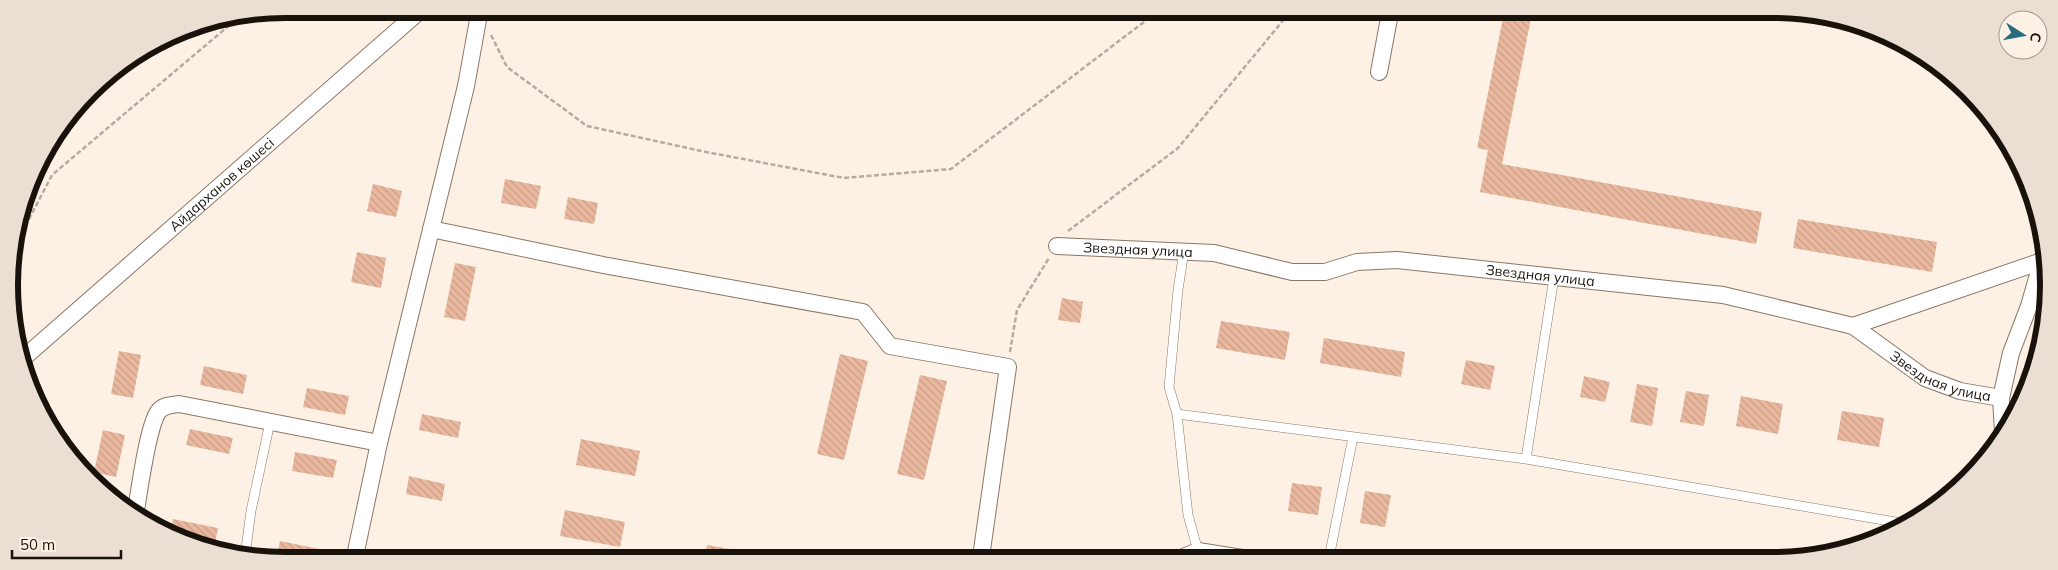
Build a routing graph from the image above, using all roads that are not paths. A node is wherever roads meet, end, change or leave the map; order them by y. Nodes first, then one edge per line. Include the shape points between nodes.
1 (412, 18) edge
2 (479, 18) edge
3 (1389, 18) edge
4 (1379, 72) dead end
5 (431, 229) junction
6 (1057, 246) road end
7 (1184, 251) junction
8 (2039, 259) edge
9 (2040, 268) edge
10 (1554, 277) junction
11 (1853, 326) junction
12 (27, 355) edge
13 (2001, 398) junction
14 (1177, 414) junction
15 (270, 422) junction
16 (2002, 423) edge
17 (1353, 437) junction
18 (379, 443) junction
19 (1526, 459) junction
20 (136, 507) edge
21 (1897, 522) edge
22 (247, 549) edge
23 (1198, 551) joint
24 (356, 552) edge
25 (982, 552) edge
26 (1204, 552) edge
27 (1330, 552) edge

1 - 12 street, Айдарханов көшесі
2 - 5 street via 466,86
3 - 4 street
5 - 18 street
5 - 25 street via 603,265 863,312 890,346 1008,367
6 - 7 street, Звездная улица
7 - 10 street, Звездная улица via 1214,253 1292,272 1325,272 1357,262 1397,260
7 - 14 lane via 1169,387
8 - 11 street
9 - 13 street via 2010,353
10 - 11 street, Звездная улица via 1723,296
10 - 19 lane
11 - 13 street, Звездная улица via 1926,378 1960,391
13 - 16 street
14 - 17 lane
14 - 23 lane via 1188,515
15 - 18 street
15 - 20 street via 179,404 166,405 158,412 152,427
15 - 22 lane via 251,511
17 - 19 lane
17 - 27 lane
18 - 24 street
19 - 21 lane
23 - 26 street

